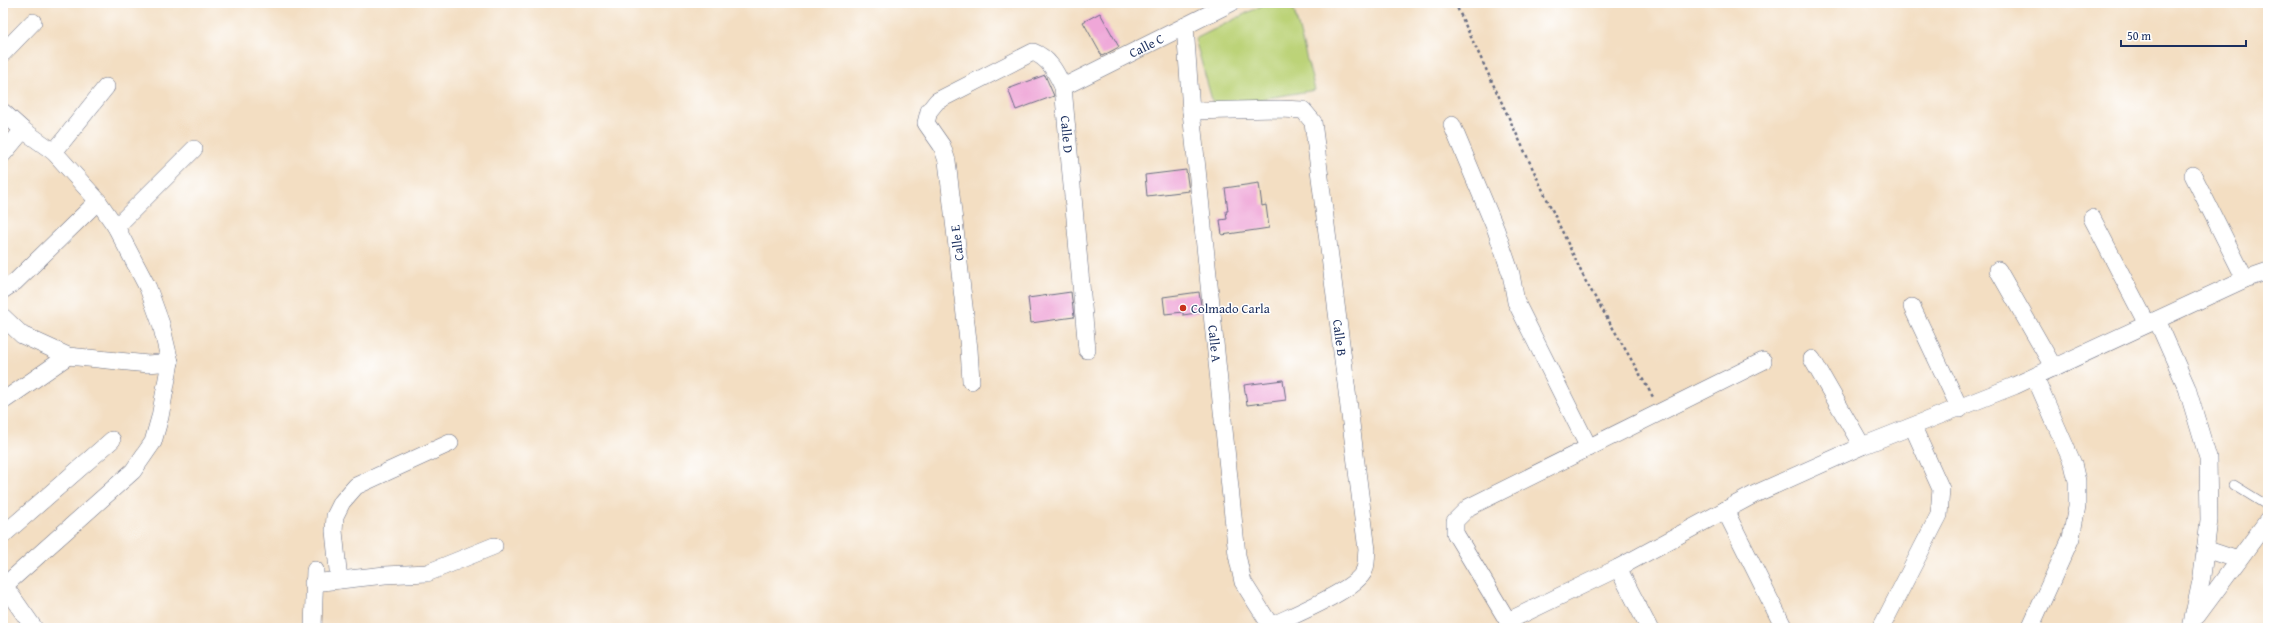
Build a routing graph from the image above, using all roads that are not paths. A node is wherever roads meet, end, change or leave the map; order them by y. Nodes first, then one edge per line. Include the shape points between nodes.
1 (1231, 3) edge
2 (33, 22) dead end
3 (1185, 26) junction
4 (3, 53) edge
5 (106, 87) dead end
6 (1062, 87) junction
7 (929, 111) joint
8 (1191, 111) junction
9 (3, 112) edge
10 (1452, 125) dead end
11 (23, 130) junction
12 (194, 149) dead end
13 (54, 152) junction
14 (3, 154) edge
15 (2193, 175) dead end
16 (98, 201) junction
17 (2092, 218) dead end
18 (116, 227) junction
19 (1998, 270) dead end
20 (2268, 271) edge
21 (2245, 279) junction
22 (3, 290) edge
23 (1912, 307) dead end
24 (3, 317) edge
25 (2152, 322) junction
26 (1087, 350) dead end
27 (68, 356) junction
28 (1812, 359) dead end
29 (1763, 361) dead end
30 (170, 362) junction
31 (2054, 368) junction
32 (2035, 377) junction
33 (971, 381) dead end
34 (3, 401) edge
35 (1960, 409) junction
36 (1913, 427) junction
37 (112, 440) dead end
38 (450, 443) dead end
39 (1862, 446) junction
40 (1589, 448) junction
41 (2234, 485) dead end
42 (2268, 506) edge
43 (1725, 510) junction
44 (2268, 520) edge
45 (3, 535) edge
46 (494, 546) dead end
47 (2205, 549) junction
48 (2238, 560) junction
49 (1618, 568) junction
50 (339, 580) junction
51 (4, 585) edge
52 (1510, 624) edge
53 (2193, 624) edge
54 (1271, 627) edge
55 (34, 628) edge
56 (313, 628) edge
57 (1649, 628) edge
58 (1784, 628) edge
59 (1881, 628) edge
60 (2030, 628) edge

1 - 3 street, Calle C
2 - 4 street
3 - 6 street, Calle C
3 - 8 street, Calle A
5 - 13 street
6 - 7 street, Calle D via 1049,62 1033,52 937,101
6 - 26 street, Calle D
7 - 33 street, Calle E via 926,123 942,146 950,179
8 - 54 street, Calle A via 1237,555 1244,582
8 - 54 street, Calle B via 1303,110 1313,122 1367,550 1364,571 1356,582
9 - 11 street
10 - 40 street via 1496,230 1511,274 1516,302
11 - 13 street
11 - 14 street
12 - 18 street
13 - 16 street
15 - 21 street
16 - 18 street
16 - 22 street via 15,282
17 - 25 street
18 - 30 street via 148,288 161,324
19 - 31 street
20 - 21 street
21 - 25 street
23 - 35 street
24 - 27 street via 22,336
25 - 31 street
25 - 47 street via 2187,388 2208,458 2208,520
27 - 30 street via 148,364
27 - 34 street
28 - 39 street
29 - 40 street
30 - 51 street via 153,442 133,471
31 - 32 street
32 - 35 street
32 - 60 street via 2073,464 2078,506 2071,538
35 - 36 street
36 - 39 street
36 - 59 street via 1941,489 1939,515
37 - 45 street
38 - 50 street via 356,486 342,502 335,516 334,531
39 - 43 street
40 - 52 street via 1469,507 1455,521 1455,533
41 - 42 lane
43 - 49 street
43 - 58 street
44 - 48 street
46 - 50 street via 427,573
47 - 48 street
47 - 53 street
48 - 53 street
49 - 52 street
49 - 57 street
50 - 56 street via 314,577
51 - 55 street

